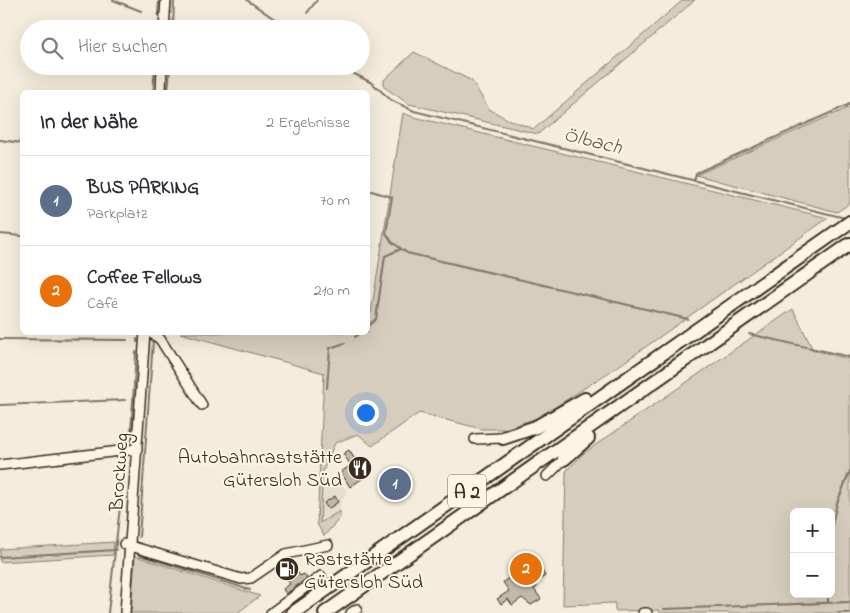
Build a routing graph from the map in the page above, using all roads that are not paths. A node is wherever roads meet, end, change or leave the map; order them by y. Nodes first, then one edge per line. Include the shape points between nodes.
1 (166, 0) edge
2 (165, 20) edge
3 (162, 75) edge
4 (161, 90) edge
5 (848, 224) edge
6 (850, 244) edge
7 (145, 335) edge
8 (154, 335) edge
9 (642, 368) junction
10 (652, 383) junction
11 (202, 405) dead end
12 (500, 438) joint
13 (478, 441) dead end
14 (137, 449) junction
15 (564, 458) joint
16 (0, 465) edge
17 (547, 476) dead end
18 (127, 544) junction
19 (328, 545) dead end
20 (321, 576) dead end
21 (125, 613) edge
22 (271, 613) edge
23 (293, 613) edge
24 (325, 613) edge

1 - 2 street
3 - 4 street
5 - 9 highway, A 2
6 - 10 highway, A 2
7 - 14 street, Brockweg
8 - 11 street via 160,339
9 - 12 highway via 544,423
9 - 23 highway, A 2
10 - 15 highway via 627,409
10 - 24 highway, A 2
12 - 13 street
14 - 16 street
14 - 18 street, Brockweg
15 - 17 street
18 - 19 street via 241,579 251,578 286,554
18 - 21 street, Brockweg
20 - 22 street

